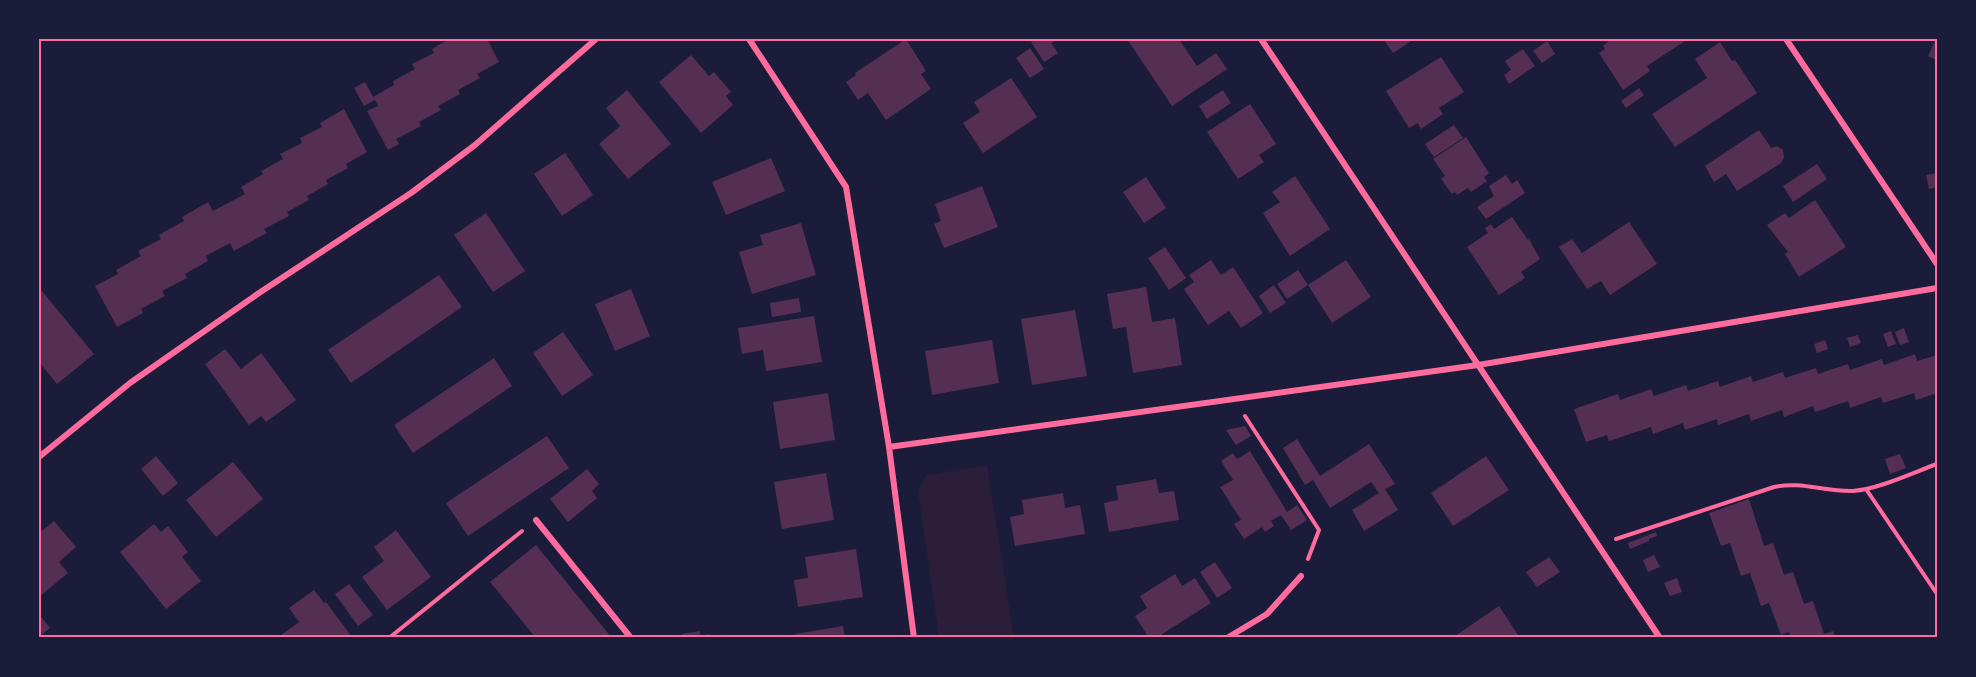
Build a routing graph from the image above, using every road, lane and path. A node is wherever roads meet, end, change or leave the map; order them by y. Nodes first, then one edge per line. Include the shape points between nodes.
1 (596, 39) edge
2 (749, 39) edge
3 (1262, 39) edge
4 (1786, 39) edge
5 (1937, 264) edge
6 (1937, 288) edge
7 (1478, 364) junction
8 (1234, 398) junction
9 (889, 447) junction
10 (39, 457) edge
11 (1937, 464) edge
12 (1866, 489) junction
13 (536, 520) joint
14 (1598, 545) junction
15 (1301, 576) joint
16 (1937, 594) edge
17 (389, 638) edge
18 (631, 638) edge
19 (914, 638) edge
20 (1227, 638) edge
21 (1660, 638) edge

1 - 10 street via 476,146 130,383
2 - 9 street via 846,187
3 - 7 street
4 - 5 street
6 - 7 street
7 - 8 street
7 - 14 street
8 - 9 street
8 - 15 path via 1319,531
9 - 19 street
11 - 12 path
12 - 14 path via 1784,485
12 - 16 path
13 - 17 path
13 - 18 street
14 - 21 street
15 - 20 street via 1267,614

